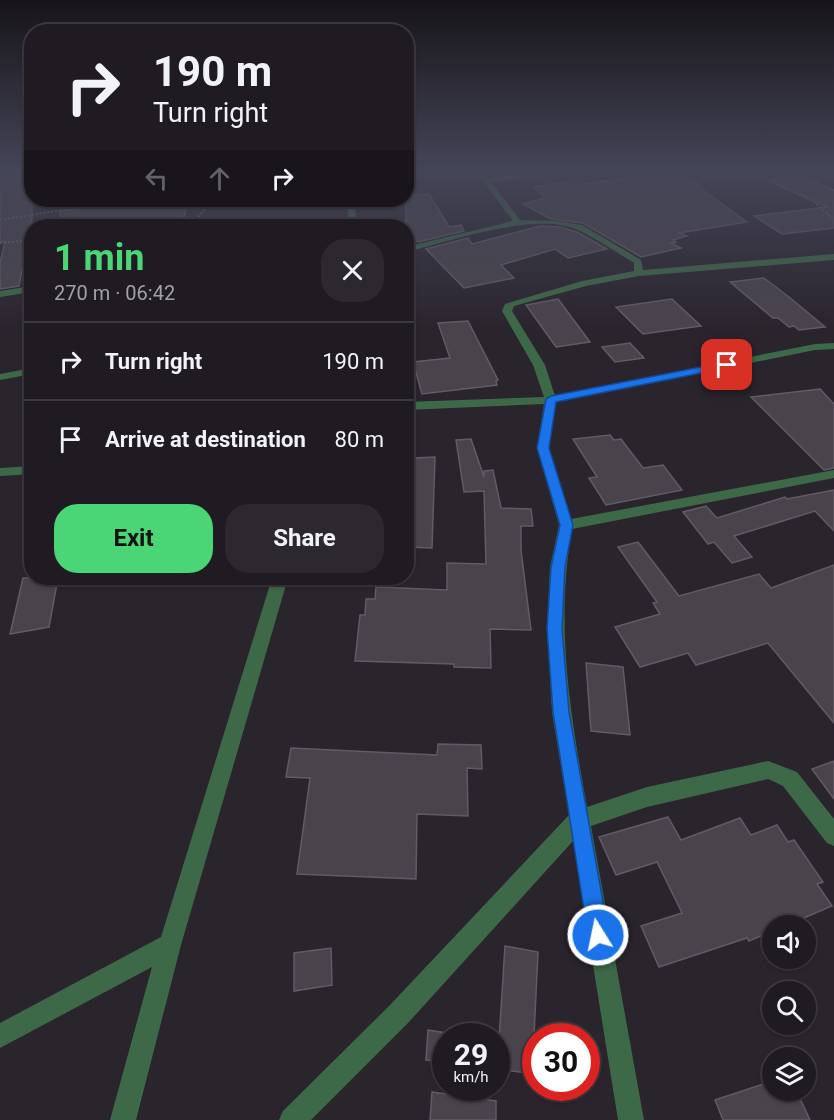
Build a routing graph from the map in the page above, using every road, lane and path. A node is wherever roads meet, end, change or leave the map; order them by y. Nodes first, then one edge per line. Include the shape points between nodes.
1 (517, 222) edge
2 (528, 222) edge
3 (24, 241) edge
4 (0, 243) edge
5 (414, 248) edge
6 (834, 257) edge
7 (639, 273) junction
8 (24, 290) edge
9 (0, 294) edge
10 (834, 345) edge
11 (24, 372) edge
12 (0, 377) edge
13 (551, 399) junction
14 (414, 406) edge
15 (24, 470) edge
16 (0, 472) edge
17 (834, 474) edge
18 (566, 525) junction
19 (278, 585) edge
20 (578, 820) junction
21 (834, 836) edge
22 (170, 945) junction
23 (0, 1036) edge
24 (123, 1120) edge
25 (292, 1120) edge
26 (631, 1120) edge

1 - 5 street
2 - 7 street via 579,227 638,262
3 - 4 path
6 - 7 street
7 - 13 street via 510,304 507,311 539,365
8 - 9 street
10 - 13 street
11 - 12 street
13 - 14 street
13 - 18 street via 543,448
15 - 16 street
17 - 18 street
18 - 20 street via 558,567 555,629 561,712
19 - 22 street
20 - 21 street via 647,797 768,770 790,779
20 - 25 street via 399,1014
20 - 26 street
22 - 23 street
22 - 24 street

